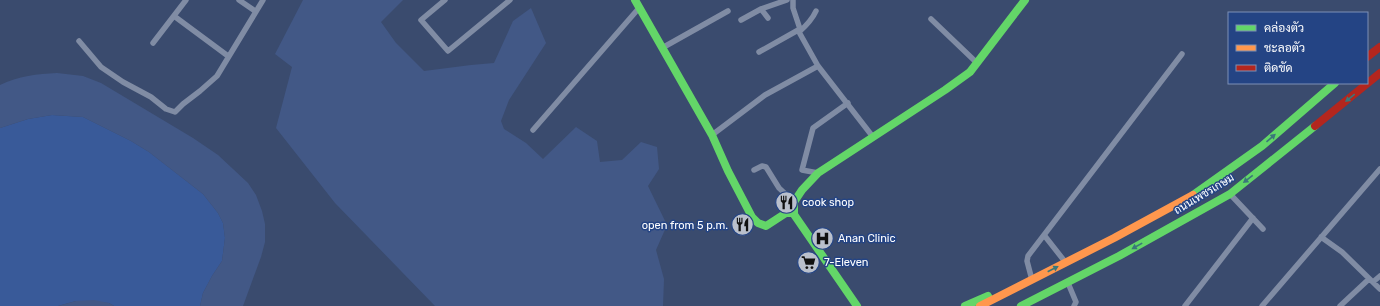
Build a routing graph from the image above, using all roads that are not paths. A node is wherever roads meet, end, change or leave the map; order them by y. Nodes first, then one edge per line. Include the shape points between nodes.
1 (186, 0) edge
2 (239, 0) edge
3 (263, 0) edge
4 (445, 0) edge
5 (510, 0) edge
6 (635, 0) edge
7 (787, 0) edge
8 (794, 0) edge
9 (1024, 0) edge
10 (639, 8) junction
11 (761, 9) junction
12 (255, 11) junction
13 (728, 11) dead end
14 (816, 11) dead end
15 (174, 16) junction
16 (768, 18) dead end
17 (931, 19) dead end
18 (741, 20) dead end
19 (800, 30) junction
20 (79, 41) dead end
21 (153, 42) dead end
22 (1380, 47) edge
23 (662, 48) junction
24 (759, 52) dead end
25 (1182, 54) dead end
26 (228, 56) junction
27 (1368, 56) edge
28 (977, 63) junction
29 (818, 66) junction
30 (1380, 73) edge
31 (1368, 83) edge
32 (1332, 84) edge
33 (1366, 84) edge
34 (848, 103) junction
35 (532, 130) dead end
36 (712, 135) junction
37 (873, 136) junction
38 (1380, 169) edge
39 (754, 170) dead end
40 (818, 173) junction
41 (1230, 194) junction
42 (794, 202) junction
43 (794, 212) dead end
44 (1253, 218) junction
45 (1264, 229) dead end
46 (1044, 235) junction
47 (1321, 238) junction
48 (1066, 263) junction
49 (1380, 276) edge
50 (1032, 280) junction
51 (1371, 281) junction
52 (1068, 283) junction
53 (1380, 289) edge
54 (1008, 292) junction
55 (1029, 304) edge
56 (857, 306) edge
57 (965, 306) edge
58 (980, 306) edge
59 (1021, 306) edge
60 (1074, 306) edge
61 (1186, 306) edge
62 (1262, 306) edge
63 (1340, 306) edge

1 - 15 street
2 - 12 street
3 - 12 street
4 - 5 street via 421,20 448,51
6 - 10 main road
7 - 11 street
8 - 19 street via 793,8
9 - 28 main road
10 - 23 main road
10 - 35 street
11 - 16 street
11 - 18 street
12 - 26 street
13 - 23 street
14 - 19 street via 813,18
15 - 21 street
15 - 26 street
17 - 28 street
19 - 24 street
19 - 29 street
20 - 26 street via 101,67 152,97 166,109 175,112 217,76
22 - 27 main road
23 - 36 main road
25 - 46 street
28 - 37 main road via 970,72
29 - 34 street
29 - 36 street via 765,95
30 -> 31 main road, ถนนเพชรเกษม
48 -> 32 main road, ถนนเพชรเกษม via 1198,192 1262,146
33 -> 41 main road, ถนนเพชรเกษม
34 - 37 street
34 - 40 street via 812,128 802,170
36 - 56 main road via 752,217 766,226 786,213 793,213
37 - 40 main road
38 - 47 street
39 - 42 street via 766,167 779,188
40 - 42 main road
41 - 44 street
41 -> 52 main road, ถนนเพชรเกษม
42 - 43 main road
44 - 45 street
44 - 61 street
46 - 48 street
46 - 50 street via 1028,256
47 - 51 street via 1342,252
47 - 62 street
50 -> 48 main road, ถนนเพชรเกษม
49 - 51 street
50 - 54 main road, ถนนเพชรเกษม
51 - 53 street
51 - 63 street
52 - 55 main road, ถนนเพชรเกษม
52 - 60 street via 1076,302
54 - 57 main road via 998,291
54 - 58 main road, ถนนเพชรเกษม
55 - 59 main road, ถนนเพชรเกษม

